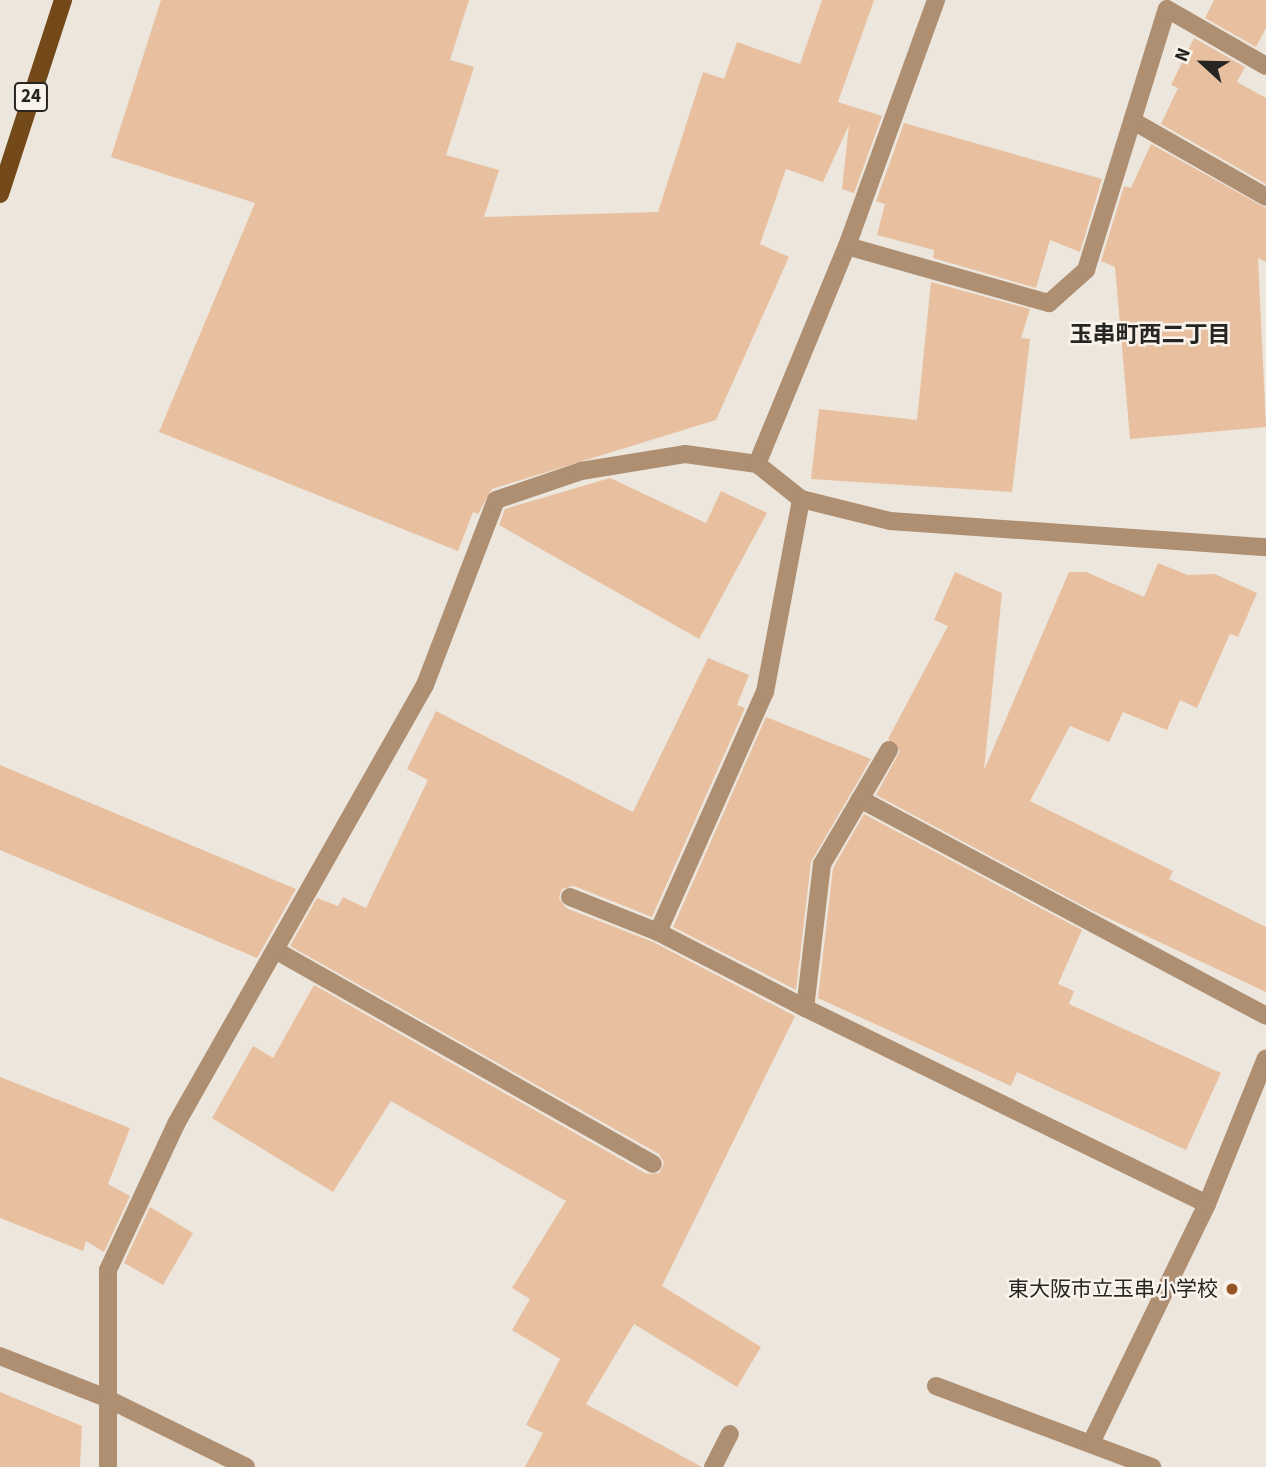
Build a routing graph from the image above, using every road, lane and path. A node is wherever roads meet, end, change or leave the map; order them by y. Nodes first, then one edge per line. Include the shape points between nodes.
1 (63, 0) edge
2 (936, 0) edge
3 (1266, 66) edge
4 (1133, 121) junction
5 (0, 194) edge
6 (1266, 197) edge
7 (847, 246) junction
8 (757, 464) junction
9 (801, 499) junction
10 (1266, 547) edge
11 (889, 750) dead end
12 (860, 799) junction
13 (570, 897) dead end
14 (658, 932) junction
15 (275, 950) junction
16 (805, 1008) junction
17 (1266, 1016) edge
18 (1266, 1058) edge
19 (653, 1164) dead end
20 (1207, 1204) junction
21 (0, 1356) edge
22 (936, 1386) dead end
23 (106, 1398) junction
24 (730, 1434) dead end
25 (1091, 1443) junction
26 (108, 1467) edge
27 (246, 1467) edge
28 (713, 1467) edge
29 (1152, 1467) edge

1 - 5 main road, 24
2 - 7 street
3 - 4 street via 1167,9
4 - 6 street
4 - 7 street via 1086,270 1049,303
7 - 8 street
8 - 9 street
8 - 15 street via 685,454 581,471 496,500 425,685
9 - 10 street via 890,521
9 - 14 street via 765,692
11 - 12 street
12 - 16 street via 822,864
12 - 17 street
13 - 14 street
14 - 16 street
15 - 19 street
15 - 23 street via 176,1124 108,1270
16 - 20 street
18 - 20 street
20 - 25 street
21 - 23 street
22 - 25 street
23 - 26 street
23 - 27 street
24 - 28 street
25 - 29 street

